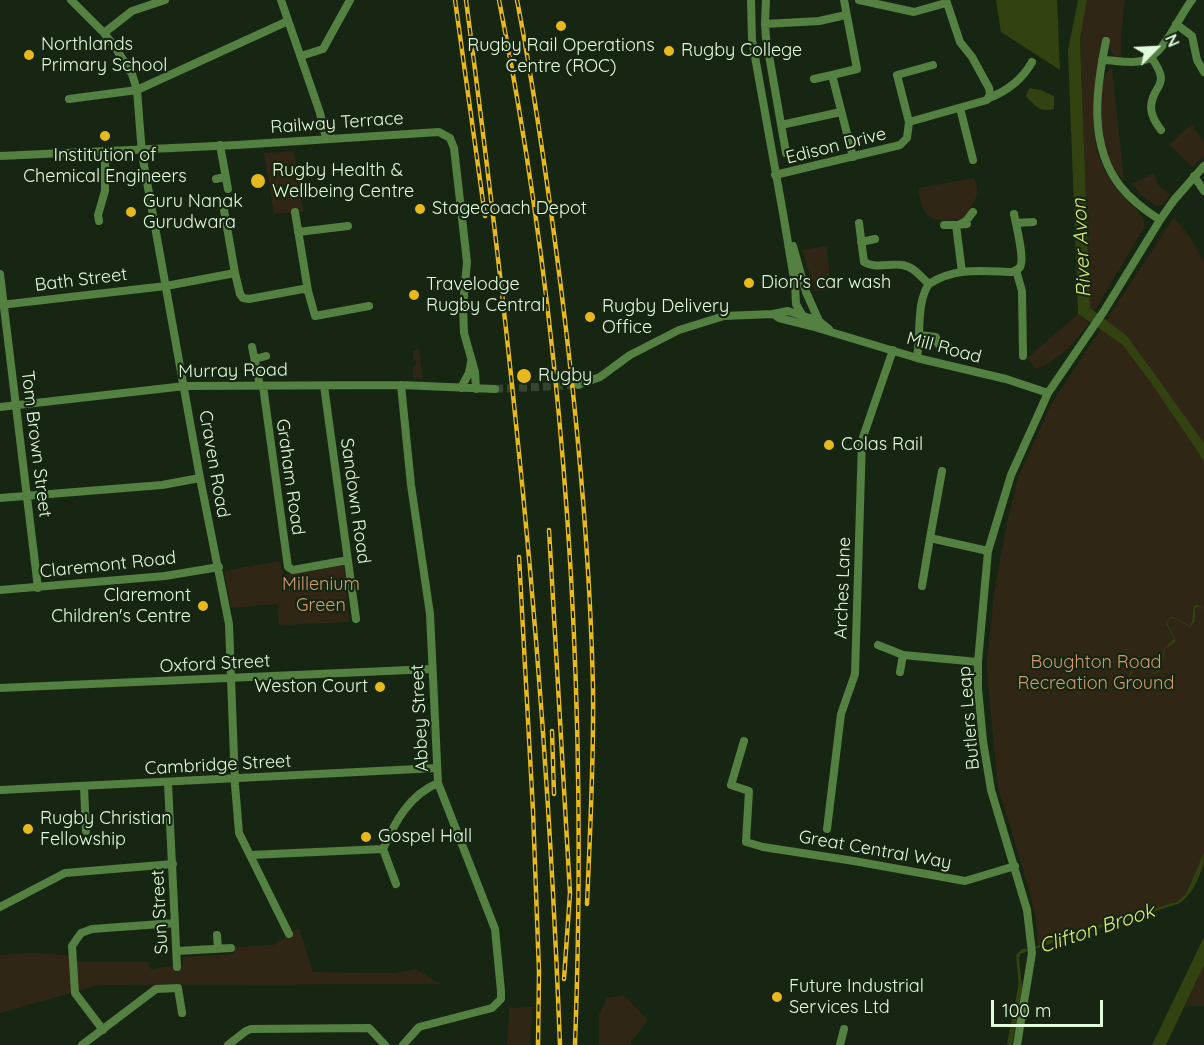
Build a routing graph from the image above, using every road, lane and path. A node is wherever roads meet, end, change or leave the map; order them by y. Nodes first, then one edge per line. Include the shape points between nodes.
1 (71, 0) edge
2 (165, 0) edge
3 (281, 0) edge
4 (350, 0) edge
5 (751, 0) edge
6 (766, 0) edge
7 (844, 0) edge
8 (859, 0) edge
9 (1190, 1) edge
10 (946, 2) edge
11 (846, 15) junction
12 (288, 21) junction
13 (765, 24) junction
14 (1176, 24) junction
15 (104, 33) junction
16 (1106, 40) dead end
17 (301, 56) junction
18 (1151, 57) junction
19 (1102, 60) junction
20 (1032, 62) dead end
21 (933, 65) dead end
22 (1204, 72) edge
23 (832, 75) junction
24 (814, 79) dead end
25 (137, 90) junction
26 (989, 98) junction
27 (69, 99) dead end
28 (960, 108) junction
29 (841, 112) junction
30 (909, 122) junction
31 (781, 125) junction
32 (1161, 130) dead end
33 (326, 138) junction
34 (220, 145) junction
35 (142, 149) junction
36 (105, 152) junction
37 (786, 153) dead end
38 (0, 156) edge
39 (853, 158) junction
40 (973, 160) dead end
41 (1204, 166) edge
42 (775, 175) junction
43 (1194, 176) junction
44 (225, 177) junction
45 (216, 178) dead end
46 (228, 189) dead end
47 (1204, 191) edge
48 (224, 210) dead end
49 (295, 212) dead end
50 (974, 212) dead end
51 (783, 213) junction
52 (96, 218) dead end
53 (1160, 220) junction
54 (1033, 222) dead end
55 (859, 223) dead end
56 (961, 224) junction
57 (348, 225) dead end
58 (944, 225) dead end
59 (298, 232) junction
60 (875, 239) dead end
61 (861, 242) junction
62 (1016, 270) junction
63 (962, 272) junction
64 (235, 273) junction
65 (0, 274) edge
66 (929, 284) junction
67 (166, 286) junction
68 (805, 289) junction
69 (308, 291) junction
70 (796, 304) junction
71 (2, 305) edge
72 (369, 306) dead end
73 (788, 311) junction
74 (773, 314) junction
75 (799, 318) junction
76 (817, 324) junction
77 (920, 335) junction
78 (948, 346) dead end
79 (252, 347) dead end
80 (893, 350) junction
81 (266, 356) dead end
82 (1023, 356) dead end
83 (917, 358) junction
84 (255, 359) junction
85 (471, 360) junction
86 (578, 385) tunnel mouth
87 (185, 386) junction
88 (261, 386) junction
89 (324, 386) junction
90 (401, 386) junction
91 (468, 388) junction
92 (495, 389) tunnel mouth
93 (1048, 393) junction
94 (16, 405) junction
95 (0, 407) edge
96 (942, 471) dead end
97 (200, 478) junction
98 (27, 495) junction
99 (0, 498) edge
100 (930, 538) junction
101 (988, 551) junction
102 (348, 560) junction
103 (219, 567) junction
104 (922, 586) dead end
105 (38, 588) junction
106 (0, 590) edge
107 (356, 619) dead end
108 (878, 645) dead end
109 (903, 655) junction
110 (978, 662) junction
111 (432, 669) junction
112 (900, 672) dead end
113 (231, 678) junction
114 (0, 688) edge
115 (744, 741) dead end
116 (437, 768) junction
117 (235, 780) junction
118 (168, 783) junction
119 (438, 783) junction
120 (84, 787) junction
121 (0, 790) edge
122 (827, 828) dead end
123 (86, 831) dead end
124 (383, 849) junction
125 (250, 855) junction
126 (173, 864) junction
127 (1015, 866) junction
128 (396, 884) dead end
129 (0, 907) edge
130 (175, 923) junction
131 (289, 934) dead end
132 (217, 935) dead end
133 (218, 948) junction
134 (231, 948) dead end
135 (177, 951) junction
136 (177, 967) dead end
137 (182, 1013) dead end
138 (844, 1029) dead end
139 (103, 1030) junction
140 (82, 1045) edge
141 (228, 1045) edge
142 (385, 1045) edge
143 (403, 1045) edge
144 (840, 1045) edge
145 (1017, 1045) edge

1 - 15 street, Craven Road
2 - 15 street via 132,11
3 - 12 street
4 - 17 street via 323,49
5 - 42 street via 752,40
6 - 13 street
7 - 11 street
8 - 10 street via 914,12
9 - 14 street
10 - 26 street via 960,42 984,76
11 - 13 street
11 - 23 street via 857,69
12 - 17 street
12 - 25 street
13 - 31 street
14 - 18 street
14 - 22 street via 1192,36
15 - 25 street, Craven Road via 128,67
16 - 19 street
17 - 33 street
18 - 19 street via 1134,62
18 - 32 street via 1161,75 1151,104 1152,115
19 - 53 street via 1097,122 1102,150 1120,187
20 - 26 street, Edison Drive via 1030,73
21 - 30 street via 897,75
23 - 24 street
23 - 29 street
25 - 27 street
25 - 35 street, Craven Road
26 - 28 street, Edison Drive
28 - 30 street, Edison Drive
28 - 40 street
29 - 31 street
29 - 39 street
30 - 39 street, Edison Drive via 907,138 900,145
31 - 37 street
33 - 34 street, Railway Terrace
33 - 85 street, Railway Terrace via 439,132 450,138 467,262 463,306
34 - 35 street, Railway Terrace
34 - 44 street
35 - 36 street, Railway Terrace
35 - 67 street, Craven Road
36 - 38 street, Railway Terrace
36 - 52 street via 105,191
39 - 42 street, Edison Drive
41 - 43 street, Butlers Leap
42 - 51 street
43 - 47 street
43 - 53 street, Butlers Leap
44 - 45 street
44 - 46 street
48 - 64 street
49 - 59 street
50 - 56 street
51 - 68 street
51 - 70 street
53 - 93 street, Butlers Leap
54 - 62 street via 1015,218 1021,258 1021,266
55 - 61 street
56 - 58 street
56 - 63 street
57 - 59 street
59 - 69 street
60 - 61 street
61 - 66 street via 864,262 904,264
62 - 63 street
62 - 82 street via 1022,291
63 - 66 street via 942,275
64 - 67 street, Bath Street
64 - 69 street via 243,298
65 - 71 street, Tom Brown Street
66 - 77 street via 921,302
67 - 71 street, Bath Street
67 - 87 street, Craven Road
68 - 75 street
68 - 76 street
69 - 72 street via 315,316
70 - 73 street
70 - 75 street
71 - 94 street, Tom Brown Street
73 - 74 street
73 - 75 street
74 - 75 street via 779,318
74 - 86 street via 724,316 679,330 630,355 600,377
75 - 76 street
76 - 80 street, Mill Road
77 - 78 street, Mill Road via 936,337 938,344
77 - 83 street
79 - 84 street, Graham Road
80 - 83 street, Mill Road
80 - 122 street, Arches Lane via 862,440 855,674 841,714
81 - 84 street
83 - 93 street, Mill Road
84 - 88 street, Graham Road
85 - 91 street
85 - 91 street, Railway Terrace via 475,372
87 - 88 street, Murray Road
87 - 94 street, Murray Road
87 - 97 street, Craven Road
88 - 89 street, Murray Road
88 - 102 street, Graham Road via 288,567 293,570
89 - 90 street, Murray Road
89 - 102 street, Sandown Road
90 - 91 street, Murray Road
90 - 111 street, Abbey Street via 430,614
91 - 92 street
93 - 101 street, Butlers Leap via 1011,475
94 - 95 street, Murray Road
94 - 98 street, Tom Brown Street
96 - 100 street
97 - 98 street
97 - 103 street, Craven Road
98 - 99 street
98 - 105 street, Tom Brown Street
100 - 101 street
100 - 104 street
101 - 110 street, Butlers Leap
102 - 107 street, Sandown Road
103 - 105 street, Claremont Road
103 - 113 street, Craven Road via 230,637
105 - 106 street, Claremont Road
108 - 109 street
109 - 110 street
109 - 112 street
110 - 127 street, Butlers Leap via 983,741 991,790
111 - 113 street, Oxford Street
111 - 116 street, Abbey Street
113 - 114 street, Oxford Street
113 - 117 street, Craven Road
115 - 127 street, Great Central Way via 731,785 749,792 746,842 965,881
116 - 117 street, Cambridge Street
116 - 119 street, Abbey Street
117 - 118 street, Cambridge Street
117 - 125 street, Craven Road via 239,832
118 - 120 street, Cambridge Street
118 - 126 street, Sun Street
119 - 124 street via 411,801
119 - 143 street, Abbey Street via 495,929 501,999 492,1008 419,1027
120 - 121 street, Cambridge Street
120 - 123 street
124 - 125 street
124 - 128 street
125 - 131 street, Craven Road
126 - 129 street via 66,873
126 - 130 street, Sun Street
127 - 145 street, Butlers Leap via 1032,942
130 - 135 street, Sun Street
130 - 139 street via 85,931 72,945 75,993
132 - 133 street
133 - 134 street
133 - 135 street
135 - 136 street, Sun Street
137 - 139 street via 178,988 156,989
138 - 144 street
139 - 140 street
141 - 142 street via 251,1029 369,1028

